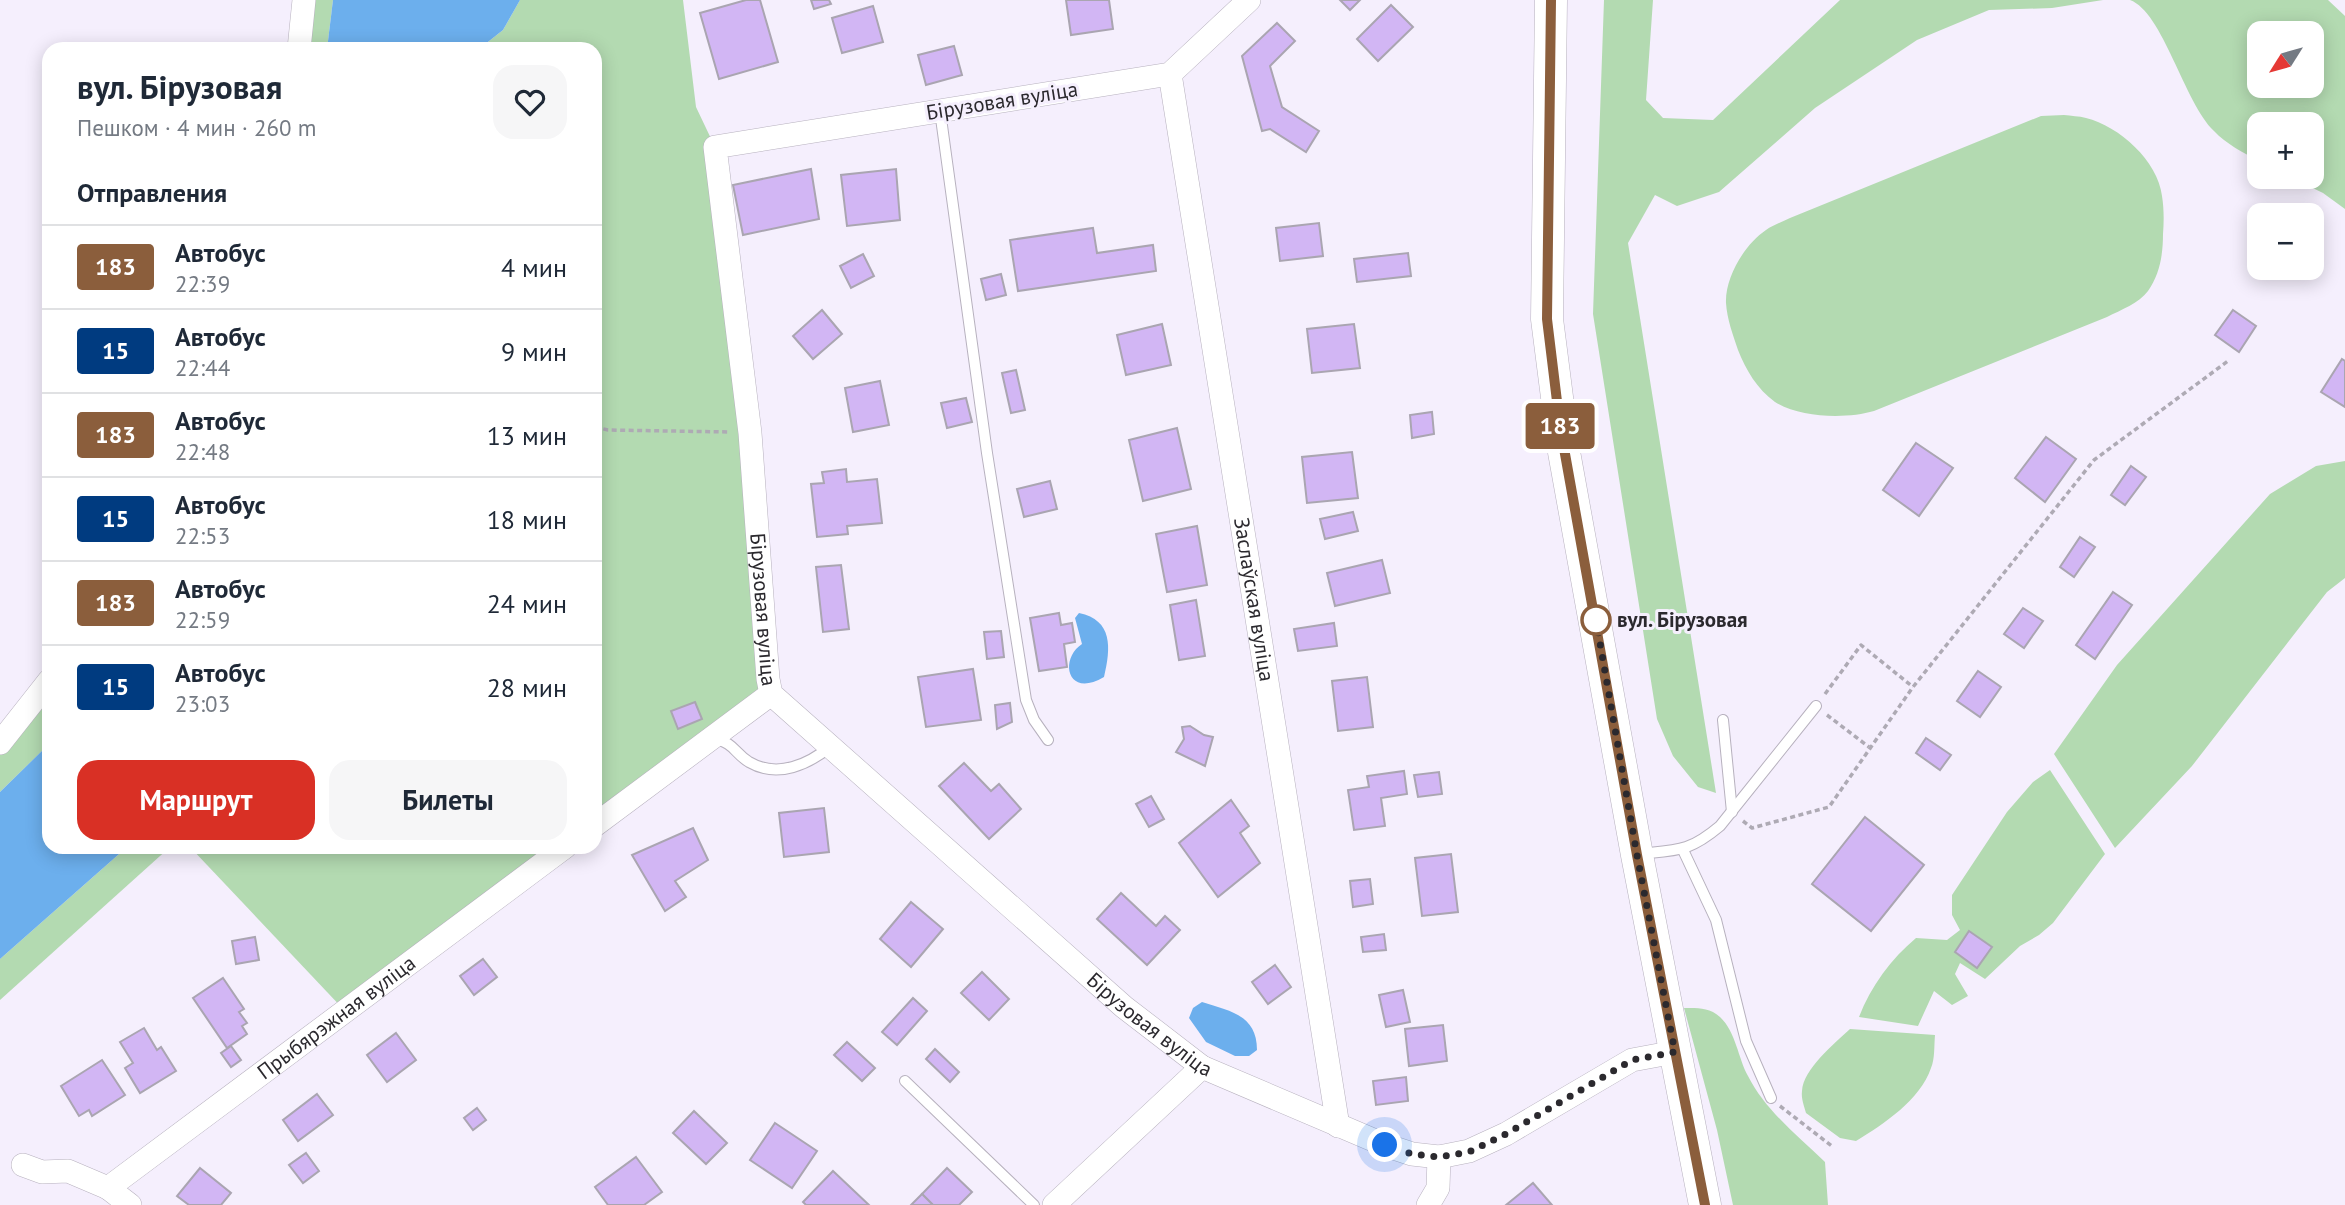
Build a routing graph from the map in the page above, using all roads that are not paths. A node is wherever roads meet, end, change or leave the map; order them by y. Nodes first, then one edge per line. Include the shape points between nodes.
1 (304, 0) edge
2 (1249, 0) edge
3 (1551, 0) edge
4 (300, 42) edge
5 (1170, 74) junction
6 (940, 111) junction
7 (42, 690) edge
8 (771, 694) junction
9 (1816, 706) road end
10 (1723, 720) dead end
11 (712, 738) junction
12 (1048, 740) dead end
13 (0, 743) edge
14 (831, 746) junction
15 (1732, 812) junction
16 (602, 820) edge
17 (1683, 850) junction
18 (556, 854) edge
19 (1637, 855) junction
20 (1675, 1052) junction
21 (1202, 1067) junction
22 (905, 1081) dead end
23 (1770, 1098) road end
24 (1338, 1126) junction
25 (1439, 1157) junction
26 (23, 1165) dead end
27 (108, 1188) junction
28 (130, 1205) edge
29 (1034, 1205) edge
30 (1054, 1205) edge
31 (1428, 1205) edge
32 (1705, 1205) edge

1 - 4 street
2 - 5 street
3 - 19 main road via 1547,319 1564,453
5 - 6 street, Бірузовая вуліца
5 - 24 street, Заслаўская вуліца
6 - 8 street, Бірузовая вуліца via 715,147 750,433
6 - 12 lane via 1027,700
7 - 13 street
8 - 11 street
8 - 14 street, Бірузовая вуліца
9 - 15 lane
10 - 15 lane
11 - 14 lane via 728,742 750,762 768,768 801,766
11 - 16 street
14 - 21 street, Бірузовая вуліца via 1124,1007
15 - 17 lane via 1720,826
17 - 19 lane
17 - 23 lane via 1716,920 1746,1041
18 - 27 street, Прыбярэжная вуліца
19 - 20 main road
20 - 25 street, Бірузовая вуліца via 1632,1060 1506,1134 1469,1152
20 - 32 main road
21 - 24 street, Бірузовая вуліца
21 - 30 street
22 - 29 lane
24 - 25 street, Бірузовая вуліца via 1412,1154
25 - 31 street via 1438,1188
26 - 27 street via 42,1172 68,1171
27 - 28 street

